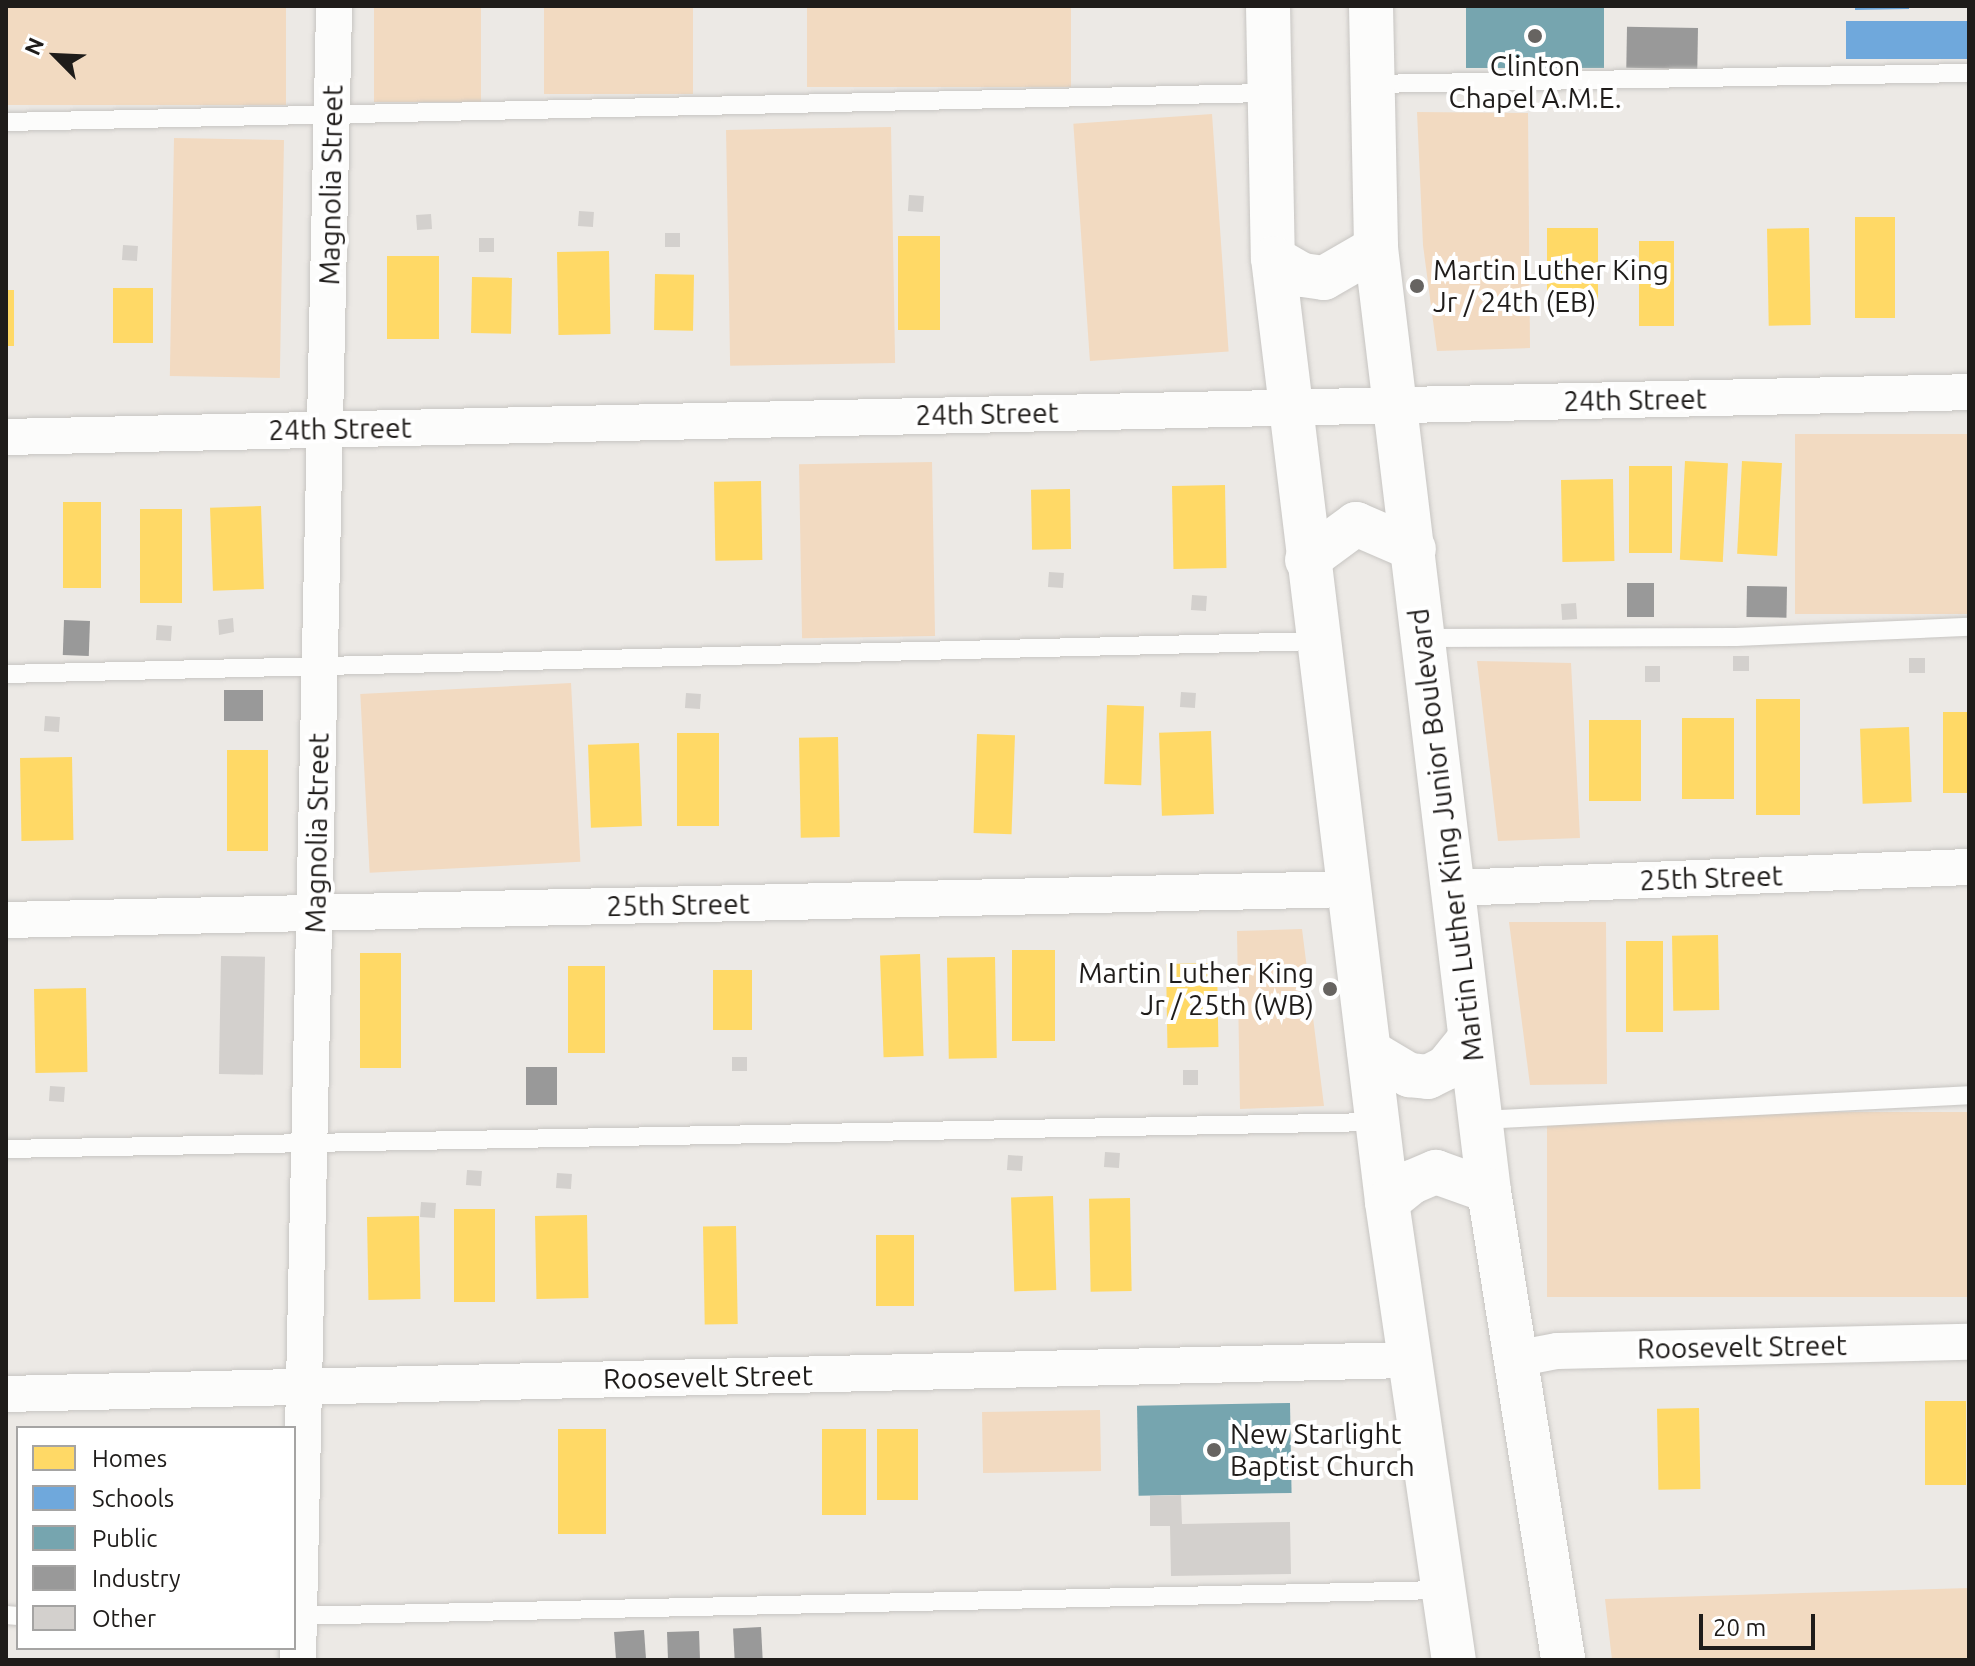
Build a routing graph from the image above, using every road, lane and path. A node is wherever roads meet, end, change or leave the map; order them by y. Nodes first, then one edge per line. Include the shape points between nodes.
1 (334, 6) edge
2 (1268, 6) edge
3 (1371, 6) edge
4 (1969, 73) edge
5 (1369, 84) junction
6 (1267, 93) junction
7 (332, 112) junction
8 (6, 122) edge
9 (1376, 248) junction
10 (1273, 258) junction
11 (1969, 392) edge
12 (1395, 406) junction
13 (1290, 408) junction
14 (327, 430) junction
15 (6, 437) edge
16 (1414, 549) junction
17 (1307, 560) junction
18 (1969, 627) edge
19 (1424, 638) junction
20 (1317, 641) junction
21 (321, 668) junction
22 (6, 674) edge
23 (1969, 867) edge
24 (1454, 888) junction
25 (1350, 889) junction
26 (315, 913) junction
27 (6, 920) edge
28 (1469, 1040) junction
29 (1369, 1051) junction
30 (1969, 1095) edge
31 (1480, 1120) junction
32 (1378, 1122) junction
33 (310, 1142) junction
34 (6, 1149) edge
35 (1489, 1191) junction
36 (1387, 1202) junction
37 (1969, 1342) edge
38 (1515, 1359) junction
39 (1409, 1360) junction
40 (304, 1387) junction
41 (6, 1394) edge
42 (1443, 1590) junction
43 (296, 1616) edge
44 (298, 1660) edge
45 (1454, 1660) edge
46 (1563, 1660) edge

1 - 7 street, Magnolia Street
2 - 6 main road
3 - 5 main road, Martin Luther King Junior Boulevard
4 - 5 lane
5 - 9 main road, Martin Luther King Junior Boulevard
6 - 7 lane
6 - 10 main road
7 - 8 lane
7 - 14 street, Magnolia Street
9 - 10 main road via 1324,278 1303,275
9 - 12 main road, Martin Luther King Junior Boulevard
10 - 13 main road
11 - 12 street, 24th Street
12 - 13 street, 24th Street
12 - 16 main road, Martin Luther King Junior Boulevard
13 - 14 street, 24th Street
13 - 17 main road
14 - 15 street, 24th Street
14 - 21 street, Magnolia Street
16 - 17 main road via 1356,524
16 - 19 main road, Martin Luther King Junior Boulevard
17 - 20 main road
18 - 19 lane via 1736,637
19 - 24 main road, Martin Luther King Junior Boulevard
20 - 21 lane
20 - 25 main road
21 - 22 lane
21 - 26 street, Magnolia Street
23 - 24 street, 25th Street
24 - 28 main road, Martin Luther King Junior Boulevard
25 - 26 street, 25th Street
25 - 29 main road
26 - 27 street, 25th Street
26 - 33 street, Magnolia Street
28 - 29 main road via 1446,1068 1428,1077 1409,1075
28 - 31 main road, Martin Luther King Junior Boulevard
29 - 32 main road
30 - 31 lane
31 - 35 main road, Martin Luther King Junior Boulevard
32 - 33 lane
32 - 36 main road
33 - 34 lane
33 - 40 street, Magnolia Street
35 - 36 main road via 1436,1172 1412,1182
35 - 38 main road, Martin Luther King Junior Boulevard
36 - 39 main road
37 - 38 street, Roosevelt Street via 1557,1351
38 - 46 main road, Martin Luther King Junior Boulevard
39 - 40 street, Roosevelt Street
39 - 42 main road
40 - 41 street, Roosevelt Street
40 - 43 street, Magnolia Street
42 - 43 lane
42 - 45 main road
43 - 44 street, Magnolia Street

